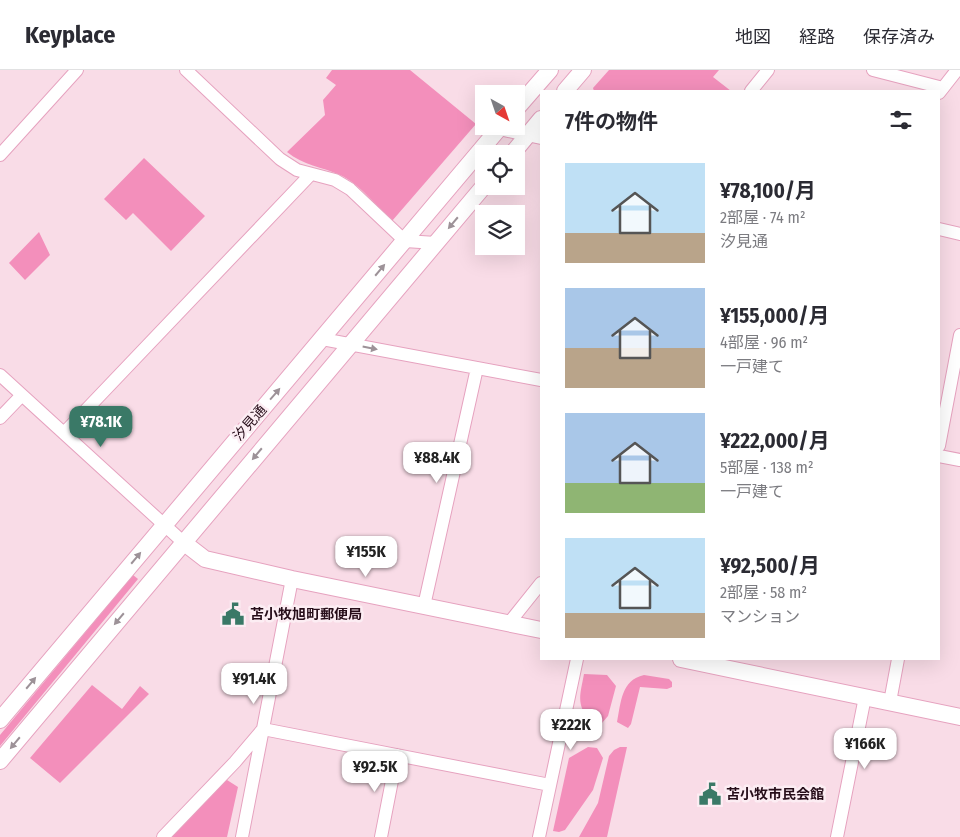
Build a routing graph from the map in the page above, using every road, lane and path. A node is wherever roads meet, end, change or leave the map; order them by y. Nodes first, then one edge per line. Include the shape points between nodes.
1 (76, 70) edge
2 (186, 70) edge
3 (550, 70) edge
4 (583, 70) edge
5 (768, 70) edge
6 (873, 70) edge
7 (957, 70) edge
8 (566, 90) edge
9 (751, 90) edge
10 (941, 90) edge
11 (525, 99) edge
12 (540, 122) edge
13 (493, 135) edge
14 (534, 137) edge
15 (524, 145) edge
16 (0, 155) edge
17 (310, 175) junction
18 (477, 195) edge
19 (940, 229) edge
20 (960, 234) edge
21 (405, 241) junction
22 (436, 244) junction
23 (960, 335) edge
24 (322, 339) junction
25 (350, 344) junction
26 (477, 368) junction
27 (0, 375) edge
28 (540, 380) edge
29 (22, 395) junction
30 (0, 418) edge
31 (64, 434) junction
32 (940, 441) edge
33 (940, 456) edge
34 (960, 460) edge
35 (164, 524) junction
36 (183, 542) junction
37 (292, 579) junction
38 (540, 584) edge
39 (424, 606) junction
40 (509, 623) junction
41 (540, 630) edge
42 (577, 660) edge
43 (686, 660) edge
44 (898, 660) edge
45 (865, 697) junction
46 (890, 702) junction
47 (960, 717) edge
48 (0, 720) edge
49 (263, 730) junction
50 (396, 755) junction
51 (0, 761) edge
52 (550, 785) junction
53 (163, 837) edge
54 (242, 837) edge
55 (380, 837) edge
56 (539, 837) edge
57 (837, 837) edge

1 - 16 street
2 - 17 street via 280,159
3 - 11 street
4 - 8 street
5 - 9 street
6 - 10 street
7 - 10 street
12 - 14 street
13 - 21 street, 汐見通
14 - 15 street
17 - 21 street via 335,180 350,189
17 - 31 street
18 -> 22 street, 汐見通
19 - 20 street
21 - 22 street
24 -> 21 street, 汐見通
22 - 25 street, 汐見通
23 - 32 street
24 - 25 street
35 -> 24 street, 汐見通
25 -> 26 street
25 -> 36 street, 汐見通
26 - 28 street
26 - 39 street
27 - 29 street
29 - 30 street
29 - 31 street
31 - 35 street
33 - 34 street
35 - 36 street
48 -> 35 street, 汐見通
36 - 37 street via 205,559
36 -> 51 street, 汐見通
37 - 39 street
37 - 49 street
38 - 40 street
39 - 40 street
40 - 41 street
42 - 52 street
43 - 45 street
44 - 46 street
45 - 46 street
45 - 57 street
46 - 47 street
49 - 50 street
49 - 53 street
49 - 54 street
50 - 52 street
50 - 55 street
52 - 56 street

